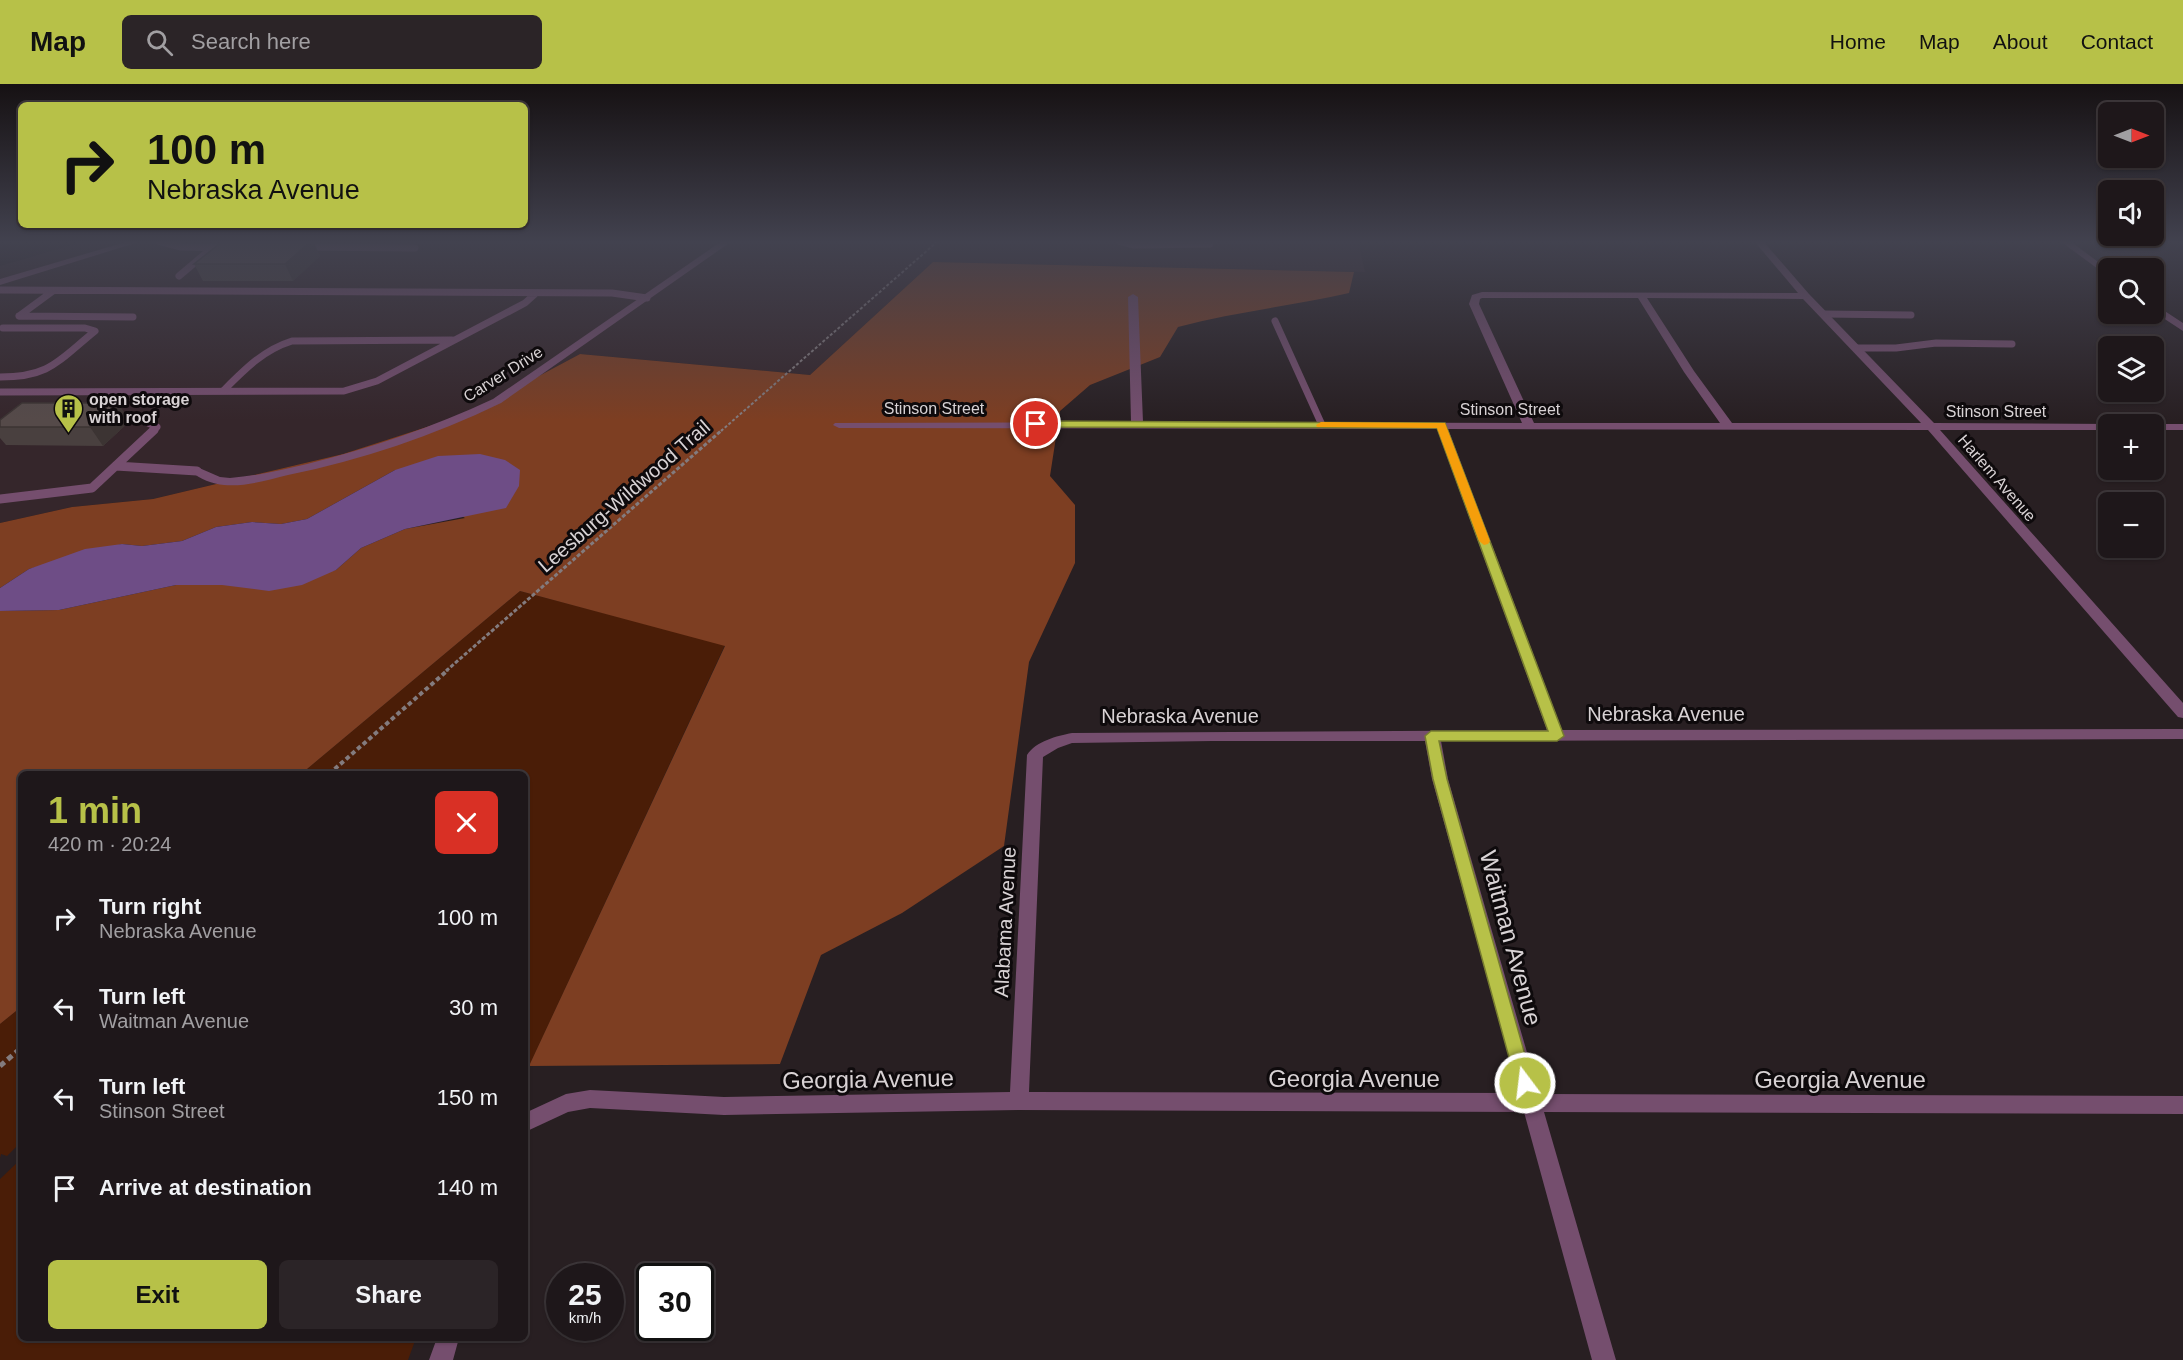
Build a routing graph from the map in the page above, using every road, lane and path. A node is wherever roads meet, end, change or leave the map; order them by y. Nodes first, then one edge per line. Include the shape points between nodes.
1 (40, 301) edge
2 (528, 301) edge
3 (643, 301) edge
4 (870, 301) edge
5 (1133, 301) edge
6 (1474, 301) edge
7 (1644, 301) edge
8 (1811, 301) edge
9 (1824, 314) junction
10 (2164, 314) edge
11 (1911, 315) dead end
12 (20, 316) junction
13 (133, 317) dead end
14 (1275, 321) dead end
15 (2183, 328) edge
16 (2, 329) edge
17 (455, 340) junction
18 (2012, 344) dead end
19 (1857, 348) junction
20 (0, 377) edge
21 (224, 391) junction
22 (0, 392) edge
23 (101, 417) edge
24 (1137, 424) junction
25 (839, 425) dead end
26 (1322, 425) junction
27 (1441, 425) junction
28 (1529, 425) junction
29 (1728, 426) junction
30 (1931, 427) junction
31 (2098, 427) edge
32 (2164, 427) edge
33 (2183, 427) edge
34 (116, 466) junction
35 (197, 471) joint
36 (0, 499) edge
37 (2183, 713) edge
38 (2183, 734) edge
39 (1431, 736) junction
40 (1557, 736) junction
41 (1043, 748) joint
42 (332, 771) edge
43 (18, 1051) edge
44 (0, 1066) edge
45 (1019, 1101) junction
46 (1531, 1105) junction
47 (2183, 1105) edge
48 (528, 1121) edge
49 (447, 1341) edge
50 (441, 1360) edge
51 (1604, 1360) edge

1 - 12 lane
2 - 17 lane
3 - 35 street, Carver Drive via 497,401 444,426 324,463 260,477 218,480
4 - 42 path, Leesburg-Wildwood Trail
5 - 24 street
6 - 28 street
7 - 29 street
8 - 9 street, Harlem Avenue
9 - 11 lane
9 - 19 street, Harlem Avenue
10 - 15 street
12 - 13 lane
12 - 16 lane
14 - 26 lane
16 - 20 lane via 95,331 46,371 25,377
17 - 21 lane via 363,387 344,391
17 - 21 lane via 283,342 262,353
18 - 19 lane
19 - 30 street, Harlem Avenue
21 - 22 lane
23 - 34 lane via 135,417 157,427
24 - 25 street, Stinson Street
24 - 26 street, Stinson Street
26 - 27 street, Stinson Street
27 - 28 street, Stinson Street
27 - 40 street
28 - 29 street, Stinson Street
29 - 30 street, Stinson Street
30 - 31 street, Stinson Street
30 - 37 street, Harlem Avenue
32 - 33 street
34 - 35 lane
34 - 36 lane via 92,488
38 - 40 street, Nebraska Avenue
39 - 40 street, Nebraska Avenue
39 - 41 street, Nebraska Avenue via 1072,738
39 - 46 street, Waitman Avenue
41 - 45 street, Alabama Avenue via 1035,755
43 - 44 path
45 - 46 street, Georgia Avenue
45 - 48 street, Georgia Avenue via 724,1106 590,1099 566,1103
46 - 47 street, Georgia Avenue
46 - 51 street, Waitman Avenue
49 - 50 street

